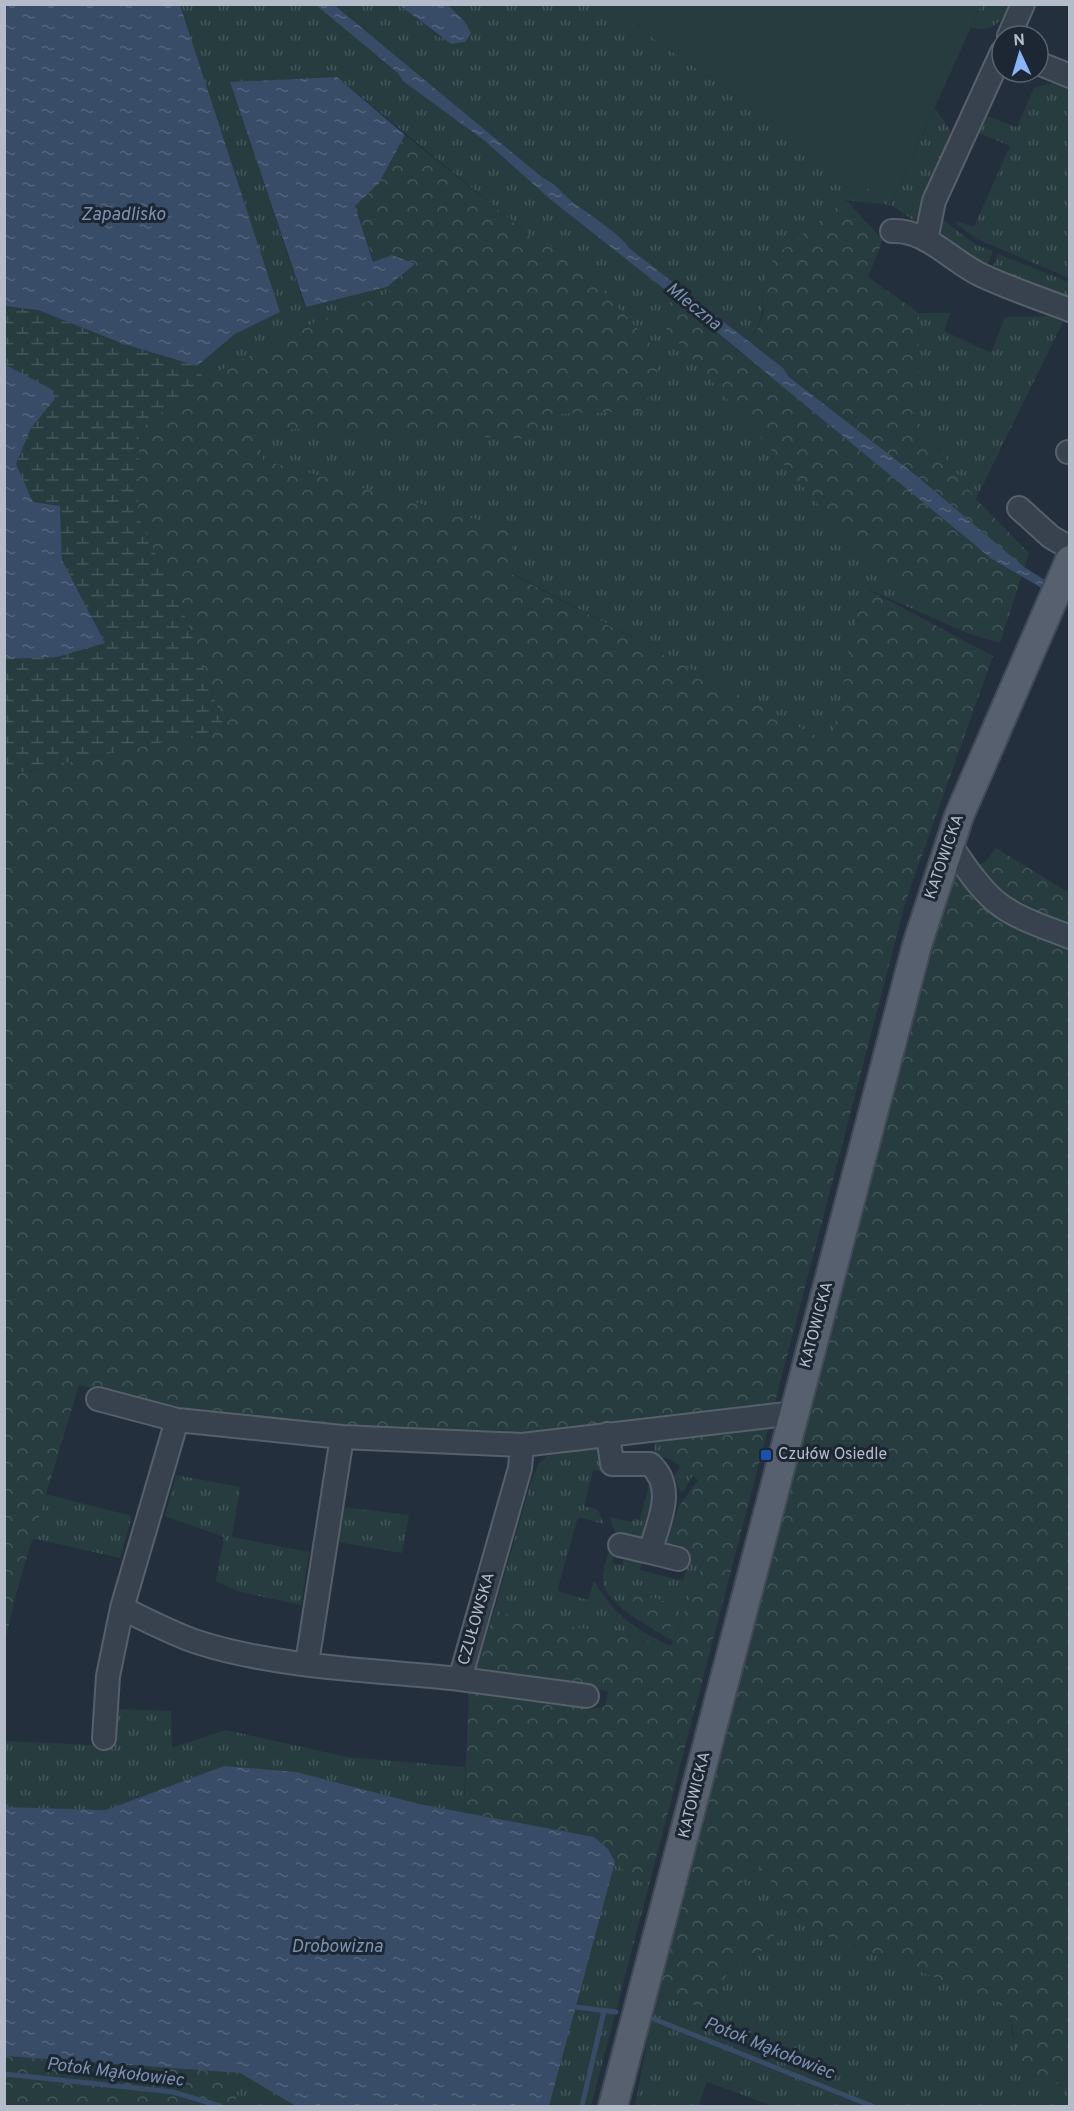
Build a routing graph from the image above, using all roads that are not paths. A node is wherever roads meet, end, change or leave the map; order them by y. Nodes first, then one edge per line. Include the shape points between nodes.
1 (1023, 4) edge
2 (1014, 24) edge
3 (1050, 68) edge
4 (1070, 76) edge
5 (990, 78) edge
6 (892, 231) dead end
7 (926, 240) junction
8 (1070, 310) edge
9 (1018, 508) dead end
10 (1068, 560) edge
11 (949, 843) junction
12 (1070, 938) edge
13 (98, 1399) dead end
14 (795, 1413) junction
15 (177, 1420) junction
16 (608, 1434) junction
17 (342, 1437) junction
18 (522, 1445) junction
19 (620, 1545) dead end
20 (650, 1552) junction
21 (678, 1559) dead end
22 (122, 1608) junction
23 (307, 1663) junction
24 (460, 1679) junction
25 (587, 1696) dead end
26 (104, 1738) dead end
27 (614, 2106) edge

1 - 2 street
3 - 4 street
5 - 7 street via 934,201
6 - 7 street
7 - 8 street via 981,275
9 - 10 street via 1051,537
10 - 11 main road, KATOWICKA
11 - 12 street via 996,902
11 - 14 main road, KATOWICKA via 897,1017
13 - 15 street
14 - 16 street
14 - 27 main road, KATOWICKA
15 - 17 street
15 - 22 street
16 - 18 street
16 - 20 street via 612,1464 650,1464 665,1486
17 - 18 street
17 - 23 street
18 - 24 street, CZUŁOWSKA via 520,1468
19 - 20 street
20 - 21 street
22 - 23 street, CZUŁOWSKA via 196,1642
22 - 26 street via 108,1676
23 - 24 street, CZUŁOWSKA
24 - 25 street

